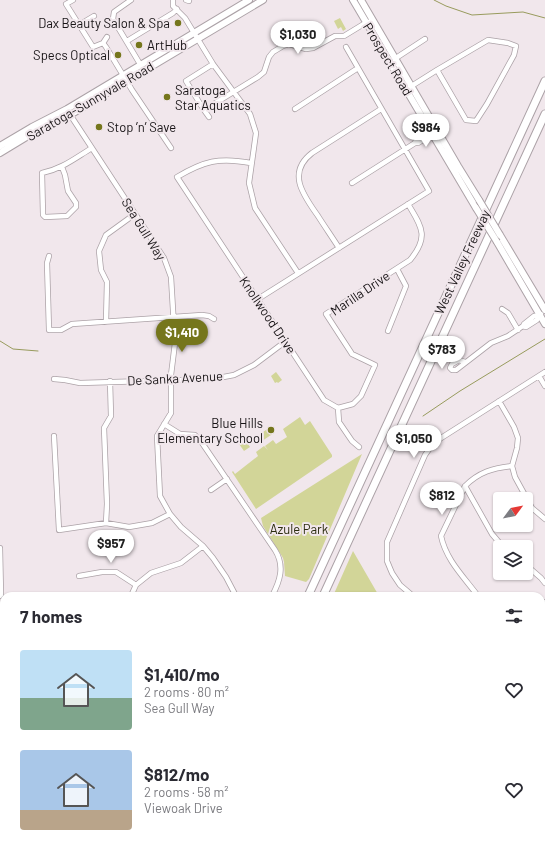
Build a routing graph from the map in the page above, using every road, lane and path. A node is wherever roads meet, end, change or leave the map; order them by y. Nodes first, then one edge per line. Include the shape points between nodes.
1 (73, 0) edge
2 (130, 0) edge
3 (173, 0) edge
4 (249, 0) edge
5 (263, 0) edge
6 (354, 0) edge
7 (361, 0) edge
8 (176, 9) junction
9 (94, 16) dead end
10 (367, 22) junction
11 (79, 25) junction
12 (377, 26) junction
13 (196, 36) junction
14 (107, 37) dead end
15 (425, 39) dead end
16 (127, 41) junction
17 (102, 43) junction
18 (346, 47) dead end
19 (396, 58) junction
20 (140, 64) junction
21 (213, 64) junction
22 (358, 68) junction
23 (437, 70) junction
24 (125, 78) junction
25 (545, 81) edge
26 (409, 88) junction
27 (234, 91) junction
28 (295, 109) dead end
29 (382, 109) junction
30 (204, 110) junction
31 (69, 112) junction
32 (545, 114) edge
33 (209, 117) dead end
34 (433, 132) junction
35 (0, 146) edge
36 (92, 148) junction
37 (171, 148) dead end
38 (404, 149) junction
39 (0, 153) edge
40 (251, 163) junction
41 (62, 167) junction
42 (352, 182) dead end
43 (408, 204) junction
44 (135, 214) junction
45 (339, 248) junction
46 (49, 256) dead end
47 (397, 269) junction
48 (298, 273) junction
49 (258, 299) junction
50 (502, 309) dead end
51 (543, 312) edge
52 (173, 317) junction
53 (214, 319) dead end
54 (106, 322) junction
55 (545, 324) edge
56 (518, 330) junction
57 (388, 331) dead end
58 (286, 341) junction
59 (465, 362) dead end
60 (545, 372) edge
61 (540, 376) junction
62 (54, 379) dead end
63 (171, 379) junction
64 (110, 381) junction
65 (545, 386) edge
66 (499, 401) junction
67 (338, 408) junction
68 (164, 424) junction
69 (54, 436) dead end
70 (359, 447) dead end
71 (512, 466) junction
72 (227, 479) junction
73 (465, 486) junction
74 (211, 490) dead end
75 (170, 514) junction
76 (545, 519) edge
77 (106, 523) junction
78 (497, 540) edge
79 (203, 546) junction
80 (0, 548) edge
81 (0, 553) edge
82 (533, 571) edge
83 (78, 576) dead end
84 (545, 584) edge
85 (136, 585) junction
86 (1, 592) edge
87 (133, 592) edge
88 (234, 592) edge
89 (274, 592) edge
90 (310, 592) edge
91 (325, 592) edge
92 (408, 592) edge
93 (475, 592) edge

1 - 11 street via 66,4
2 - 16 street via 114,12 113,19
3 - 8 street
4 - 13 main road, Saratoga-Sunnyvale Road
5 - 13 main road, Saratoga-Sunnyvale Road
6 - 10 main road, Prospect Road
7 - 12 main road, Prospect Road
8 - 13 street
8 - 16 street
9 - 11 street
10 - 12 street
10 - 26 main road, Prospect Road
10 - 27 street via 344,36 335,36 313,48 306,49 289,44 283,46 269,57 264,72
11 - 17 street via 93,47
12 - 19 main road, Prospect Road
13 - 20 main road, Saratoga-Sunnyvale Road
13 - 21 street
13 - 24 main road, Saratoga-Sunnyvale Road
14 - 17 street
15 - 19 street
16 - 20 street
17 - 24 street
18 - 22 street
19 - 26 main road, Prospect Road
20 - 24 main road, Saratoga-Sunnyvale Road
21 - 27 street
21 - 30 street via 186,81
22 - 28 street
22 - 29 street
23 - 23 street via 466,120 476,121 514,55 516,46 488,40
23 - 26 street
24 - 31 main road, Saratoga-Sunnyvale Road
24 - 37 street
25 - 90 highway, West Valley Freeway
26 - 34 main road, Prospect Road
27 - 30 street
27 - 40 street via 250,114 256,133
29 - 38 street
29 - 45 street via 307,156 301,166 301,189
30 - 33 street
31 - 35 main road, Saratoga-Sunnyvale Road
31 - 36 street, Sea Gull Way
31 - 39 main road, Saratoga-Sunnyvale Road
32 - 91 highway, West Valley Freeway
34 - 38 street
34 - 51 main road, Prospect Road, bridge via 476,208
34 - 51 main road, Prospect Road, bridge via 479,200
36 - 41 street
36 - 44 street, Sea Gull Way
38 - 42 street
38 - 43 street via 429,192
40 - 48 street via 249,183 255,208
40 - 49 street, Knollwood Drive via 234,160 213,161 196,166 177,177
41 - 41 street via 42,173 45,217 67,216 76,207 68,191
43 - 45 street
43 - 47 street, Marilla Drive via 421,225 421,240 410,260
44 - 52 street, Sea Gull Way via 164,258 170,277
44 - 54 street via 106,234 99,251 101,270 107,282
45 - 48 street
46 - 54 street via 49,330 61,330 72,324
47 - 57 street via 406,286
47 - 67 street, Marilla Drive via 326,314 352,354 374,365 361,396 353,404
48 - 49 street
49 - 58 street, Knollwood Drive
50 - 56 street via 508,313
51 - 55 main road, Prospect Road
51 - 56 street via 534,316
52 - 53 street via 202,315
52 - 54 street
52 - 63 street, Sea Gull Way via 175,343
56 - 59 street via 491,343
58 - 63 street, De Sanka Avenue via 254,365 234,375 213,379
58 - 67 street, Knollwood Drive via 324,400
60 - 61 street
61 - 65 street
61 - 66 street
62 - 64 street, De Sanka Avenue via 80,383
63 - 64 street, De Sanka Avenue
63 - 68 street, Sea Gull Way via 171,413
64 - 77 street via 111,416 104,428
66 - 71 street via 518,438
66 - 92 street via 438,440 425,455 387,542 387,561 392,573
67 - 70 street via 339,422
68 - 72 street via 180,434 195,435
68 - 75 street, Sea Gull Way via 157,436 159,488
69 - 77 street via 59,530
71 - 73 street via 488,470
71 - 76 street via 515,477 532,508
72 - 74 street
72 - 89 street via 278,555 281,570
73 - 78 street
73 - 93 street via 442,536 443,544 456,568
75 - 77 street via 152,523 129,527
75 - 79 street, Sea Gull Way
79 - 85 street via 181,563 151,573
79 - 88 street, Sea Gull Way
80 - 81 street
81 - 86 street
82 - 84 street
83 - 85 street via 116,572
85 - 87 street

